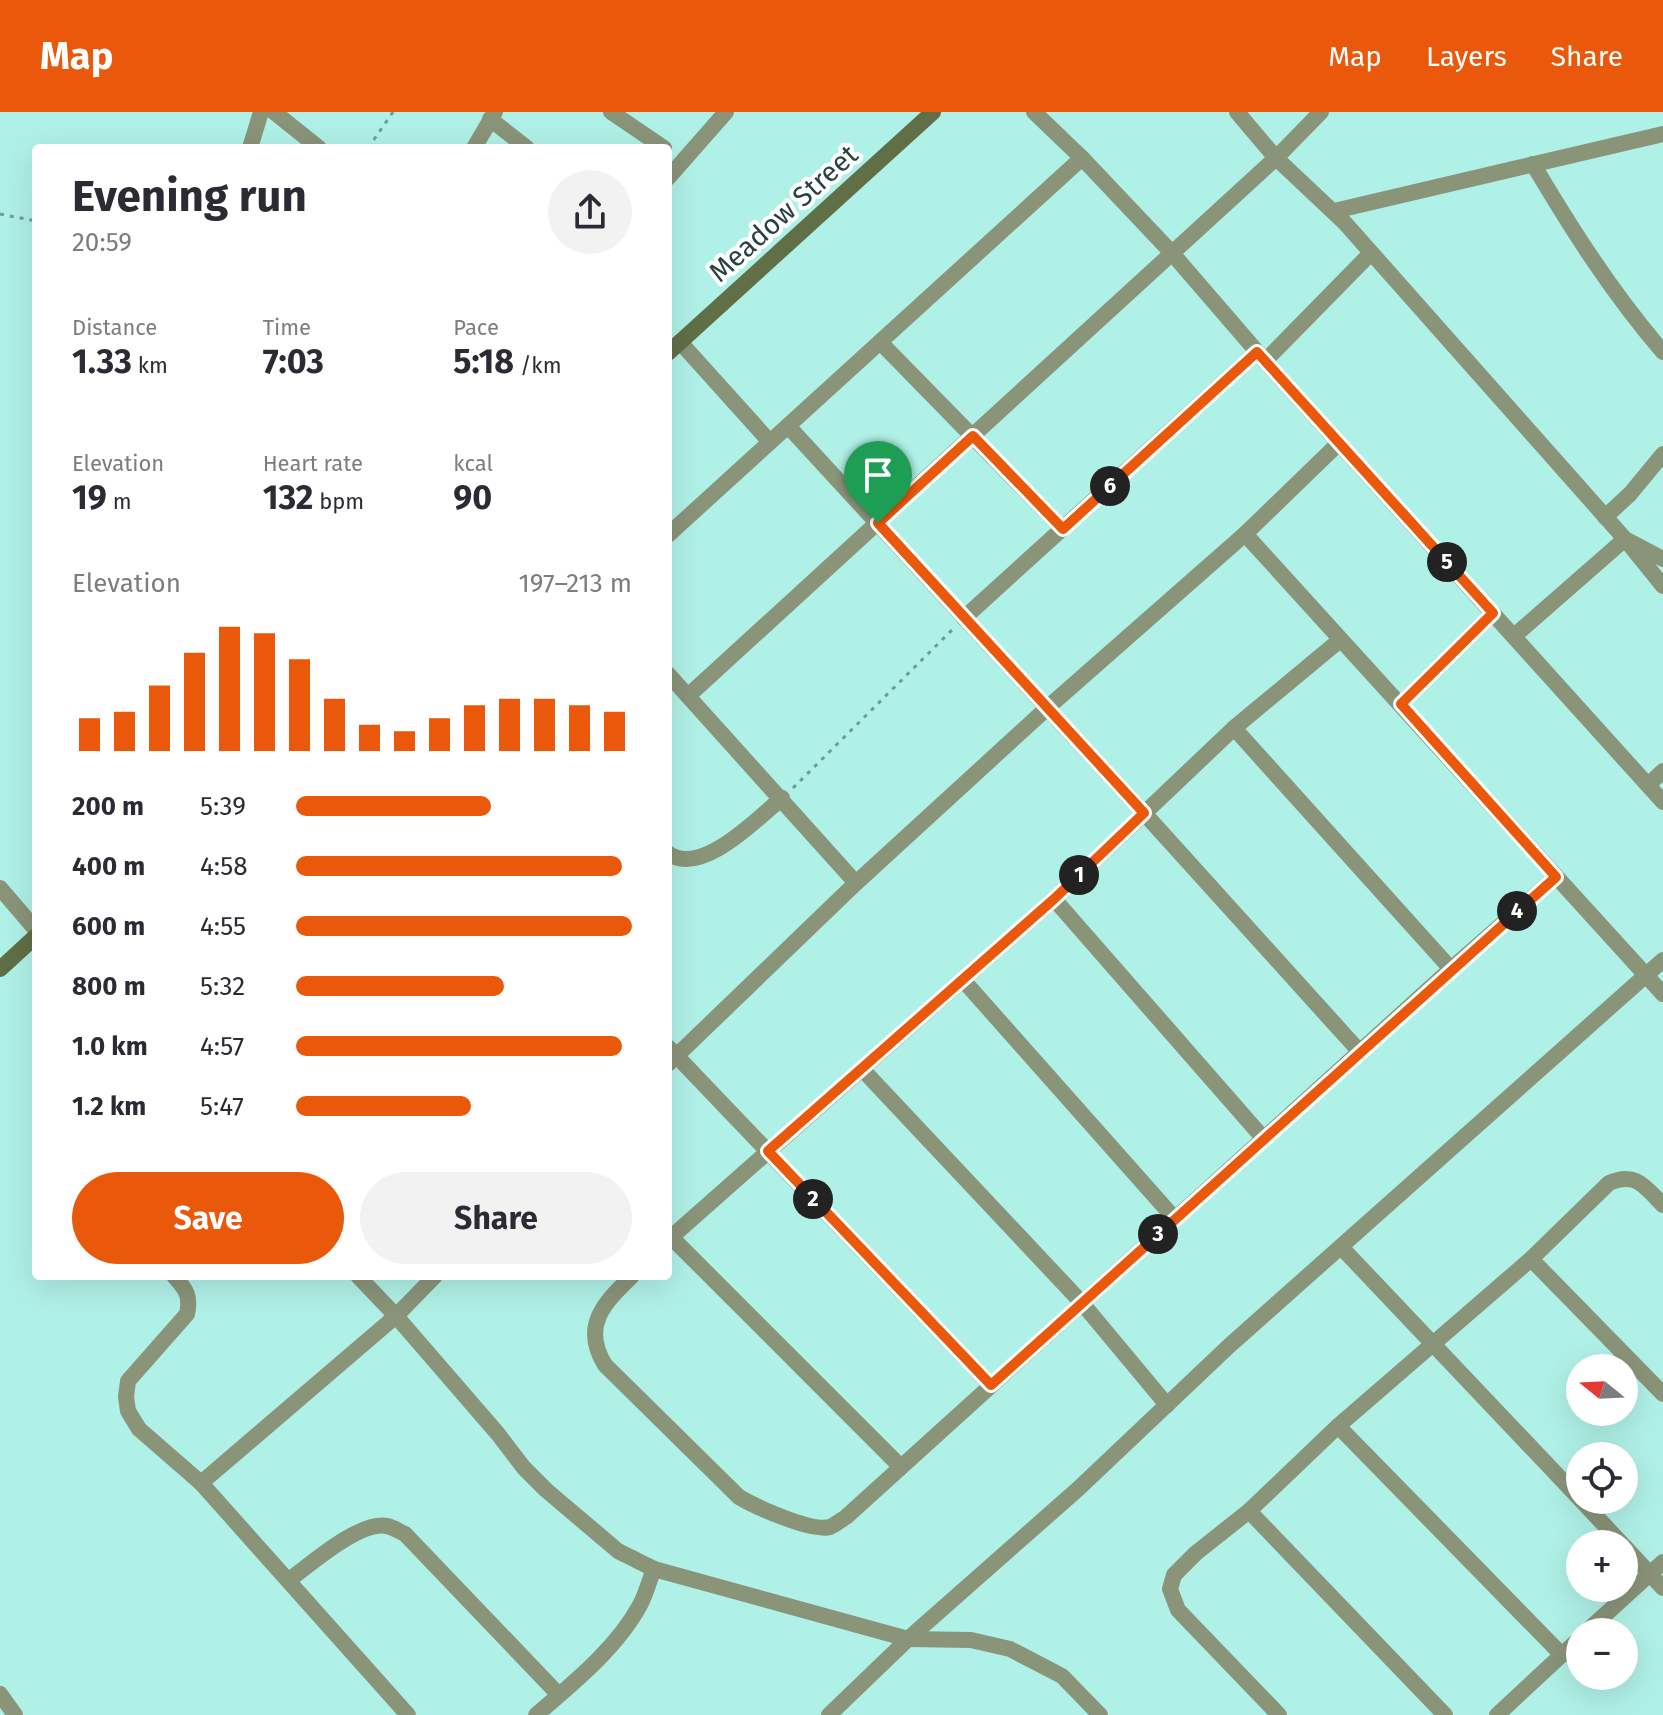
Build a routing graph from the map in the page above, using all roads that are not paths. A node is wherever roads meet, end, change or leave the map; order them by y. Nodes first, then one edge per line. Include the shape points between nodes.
1 (261, 112) edge
2 (274, 112) edge
3 (611, 112) edge
4 (726, 112) edge
5 (933, 112) edge
6 (1034, 112) edge
7 (1237, 112) edge
8 (1321, 112) edge
9 (493, 116) edge
10 (1663, 134) edge
11 (251, 144) edge
12 (314, 144) edge
13 (476, 144) edge
14 (523, 144) edge
15 (659, 144) edge
16 (672, 153) edge
17 (1082, 158) junction
18 (1276, 158) junction
19 (683, 160) junction
20 (1533, 164) junction
21 (672, 173) edge
22 (1334, 211) junction
23 (1171, 252) junction
24 (1371, 253) junction
25 (880, 342) junction
26 (674, 348) edge
27 (1663, 352) edge
28 (1261, 356) junction
29 (788, 426) junction
30 (973, 436) junction
31 (770, 442) junction
32 (1339, 443) junction
33 (1663, 454) edge
34 (1605, 517) junction
35 (878, 523) junction
36 (1063, 529) junction
37 (672, 531) edge
38 (1245, 534) junction
39 (1625, 539) junction
40 (1663, 559) edge
41 (1663, 586) edge
42 (1493, 613) junction
43 (964, 618) junction
44 (1514, 636) junction
45 (1340, 640) junction
46 (672, 678) edge
47 (688, 696) junction
48 (1401, 704) junction
49 (1046, 709) junction
50 (1234, 728) junction
51 (1663, 771) edge
52 (1648, 785) junction
53 (782, 798) junction
54 (1663, 802) edge
55 (1144, 813) junction
56 (672, 856) edge
57 (1556, 877) junction
58 (856, 883) junction
59 (0, 888) edge
60 (1054, 899) junction
61 (32, 928) edge
62 (32, 937) edge
63 (1663, 960) edge
64 (0, 969) edge
65 (1451, 969) junction
66 (1647, 975) junction
67 (963, 980) junction
68 (1663, 994) edge
69 (1360, 1052) junction
70 (672, 1055) edge
71 (672, 1057) edge
72 (862, 1069) junction
73 (1264, 1139) junction
74 (768, 1151) junction
75 (1663, 1205) edge
76 (1175, 1219) junction
77 (672, 1236) edge
78 (672, 1242) edge
79 (1341, 1247) junction
80 (1531, 1259) junction
81 (177, 1280) edge
82 (362, 1280) edge
83 (431, 1280) edge
84 (628, 1280) edge
85 (1082, 1303) junction
86 (396, 1316) junction
87 (1433, 1344) junction
88 (991, 1385) junction
89 (1663, 1394) edge
90 (1167, 1405) junction
91 (1338, 1426) junction
92 (901, 1467) junction
93 (201, 1483) junction
94 (1566, 1485) edge
95 (1249, 1511) junction
96 (1593, 1514) edge
97 (1609, 1530) edge
98 (1638, 1561) edge
99 (1663, 1562) edge
100 (654, 1569) junction
101 (1650, 1574) junction
102 (289, 1580) junction
103 (1663, 1588) edge
104 (1601, 1618) edge
105 (908, 1639) junction
106 (1566, 1651) edge
107 (1562, 1655) junction
108 (0, 1694) edge
109 (559, 1695) junction
110 (15, 1715) edge
111 (408, 1715) edge
112 (536, 1715) edge
113 (829, 1715) edge
114 (1100, 1715) edge
115 (1279, 1715) edge
116 (1445, 1715) edge
117 (1497, 1715) edge

1 - 11 street
2 - 12 street
3 - 15 street
4 - 19 street
5 - 26 street, Meadow Street
6 - 17 street
7 - 18 street
8 - 18 street
9 - 13 street
9 - 14 street
10 - 20 street
16 - 19 street
17 - 23 street
17 - 25 street
18 - 22 street
18 - 23 street
19 - 21 street
20 - 22 street
20 - 27 street via 1574,234
22 - 24 street
23 - 28 street
23 - 30 street
24 - 28 street
24 - 34 street
25 - 29 street
25 - 30 street
26 - 31 street
28 - 32 street
28 - 36 street
29 - 31 street
29 - 35 street
30 - 35 street
30 - 36 street
31 - 37 street
32 - 38 street
32 - 42 street
33 - 34 street
34 - 39 street
35 - 43 street
35 - 47 street
36 - 43 street
38 - 45 street
38 - 49 street
39 - 40 street
39 - 41 street
39 - 44 street
42 - 44 street
42 - 48 street
43 - 49 street
44 - 52 street
45 - 48 street
45 - 50 street
46 - 47 street
47 - 53 street
48 - 57 street
49 - 55 street
49 - 58 street
50 - 55 street
50 - 65 street
51 - 52 street
52 - 54 street
53 - 56 street via 706,856 689,861
53 - 58 street
55 - 60 street
55 - 69 street
57 - 65 street
57 - 66 street
58 - 70 street
59 - 61 street
60 - 67 street
60 - 73 street
62 - 64 street
63 - 66 street
65 - 69 street
66 - 68 street
66 - 79 street
67 - 72 street
67 - 76 street
69 - 73 street
71 - 74 street
72 - 74 street
72 - 85 street
73 - 76 street
74 - 77 street
74 - 88 street
75 - 80 street via 1639,1182 1623,1177 1609,1183
76 - 85 street
78 - 92 street
79 - 87 street
79 - 90 street
80 - 87 street
80 - 89 street
81 - 93 street via 190,1300 187,1314 128,1381 126,1397 139,1429
82 - 86 street
83 - 86 street
84 - 92 street via 598,1316 595,1349 739,1497 760,1510 829,1527
85 - 88 street
85 - 90 street
86 - 93 street
86 - 100 street via 546,1490 618,1551
87 - 91 street
87 - 94 street
88 - 92 street
90 - 105 street
91 - 95 street
91 - 107 street
93 - 102 street
95 - 115 street via 1196,1553 1174,1575 1170,1589 1178,1610
95 - 116 street
96 - 97 street
98 - 101 street
99 - 101 street
100 - 105 street
100 - 109 street via 628,1625
101 - 103 street
101 - 104 street
102 - 109 street via 352,1535 387,1526 405,1534
102 - 111 street
105 - 113 street
105 - 114 street via 971,1640 1010,1649 1062,1676
106 - 107 street
107 - 117 street
108 - 110 street
109 - 112 street

